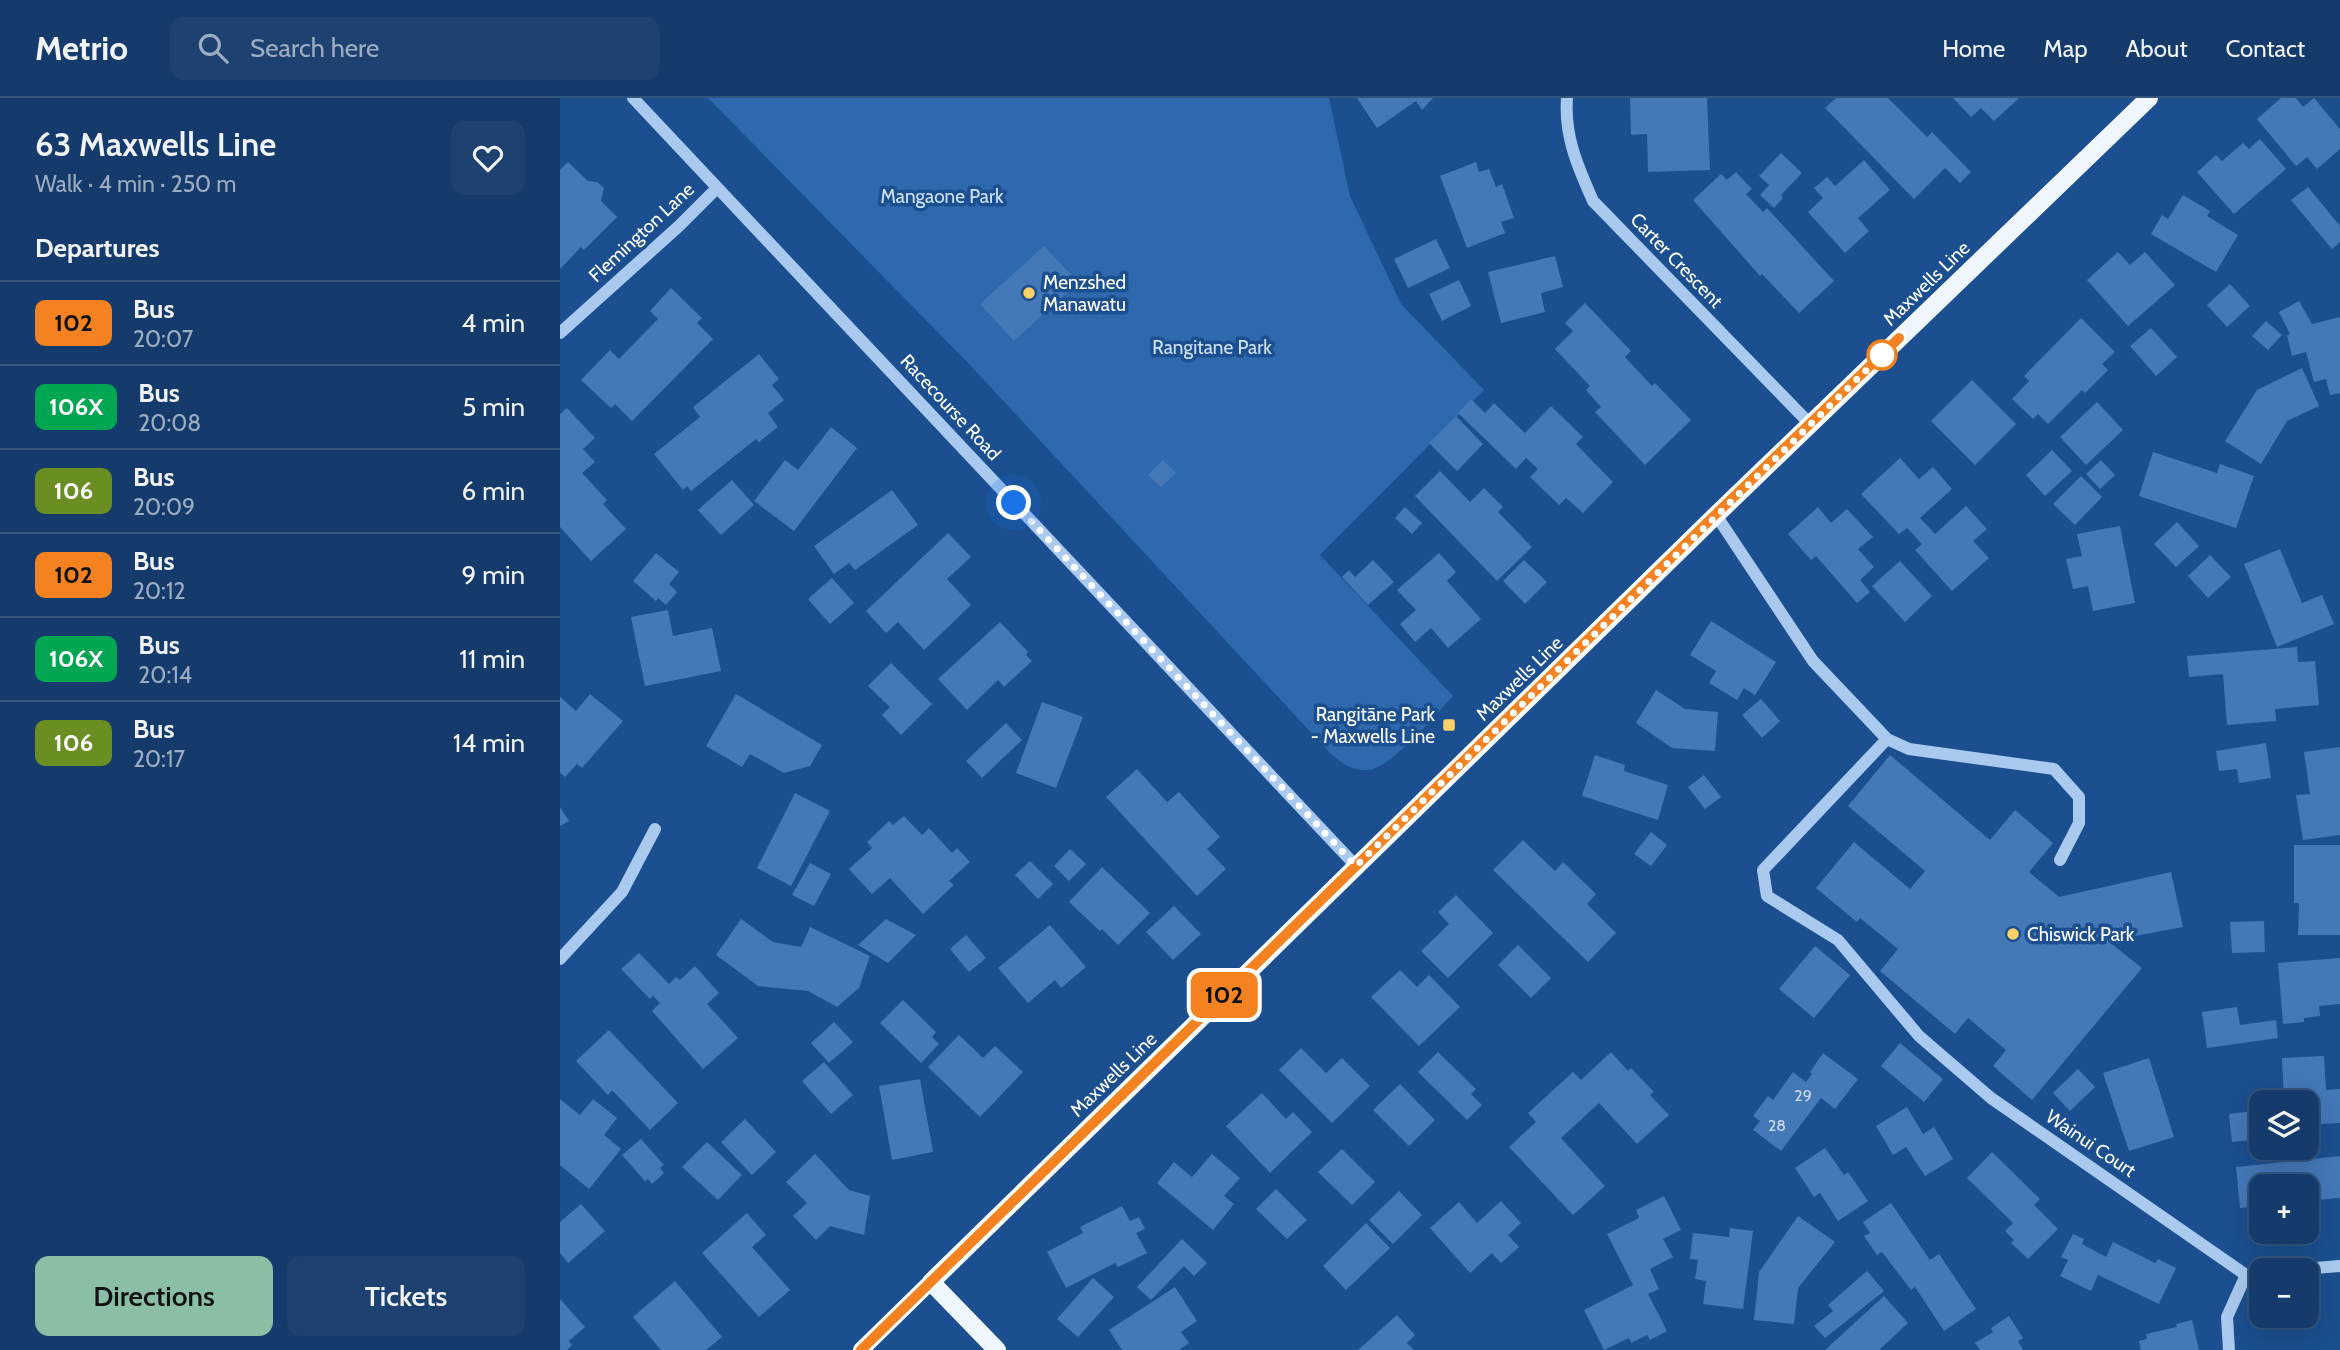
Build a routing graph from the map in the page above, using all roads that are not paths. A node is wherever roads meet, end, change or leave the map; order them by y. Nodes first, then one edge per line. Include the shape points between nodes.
1 (633, 98) edge
2 (1567, 98) edge
3 (2149, 98) edge
4 (717, 188) junction
5 (560, 332) edge
6 (1810, 424) junction
7 (1716, 514) junction
8 (1887, 739) junction
9 (655, 829) dead end
10 (2060, 860) dead end
11 (1356, 866) junction
12 (560, 959) edge
13 (2340, 1266) edge
14 (2319, 1268) edge
15 (2246, 1275) junction
16 (2249, 1275) edge
17 (931, 1282) junction
18 (861, 1350) edge
19 (997, 1350) edge
20 (2229, 1350) edge

1 - 4 street, Racecourse Road
2 - 6 street, Carter Crescent via 1573,157 1592,201
3 - 6 main road, Maxwells Line
4 - 5 street, Flemington Lane
4 - 11 street, Racecourse Road
6 - 7 main road, Maxwells Line
7 - 8 street via 1813,662
7 - 11 main road, Maxwells Line
8 - 10 street via 1909,749 2054,769 2080,797 2079,823
8 - 15 street, Wainui Court via 1763,870 1767,896 1838,940 1919,1036 1991,1098
9 - 12 street via 622,892
11 - 17 main road, Maxwells Line
13 - 14 street
15 - 16 street
15 - 20 street via 2227,1317
17 - 18 street, Maxwells Line
17 - 19 main road

